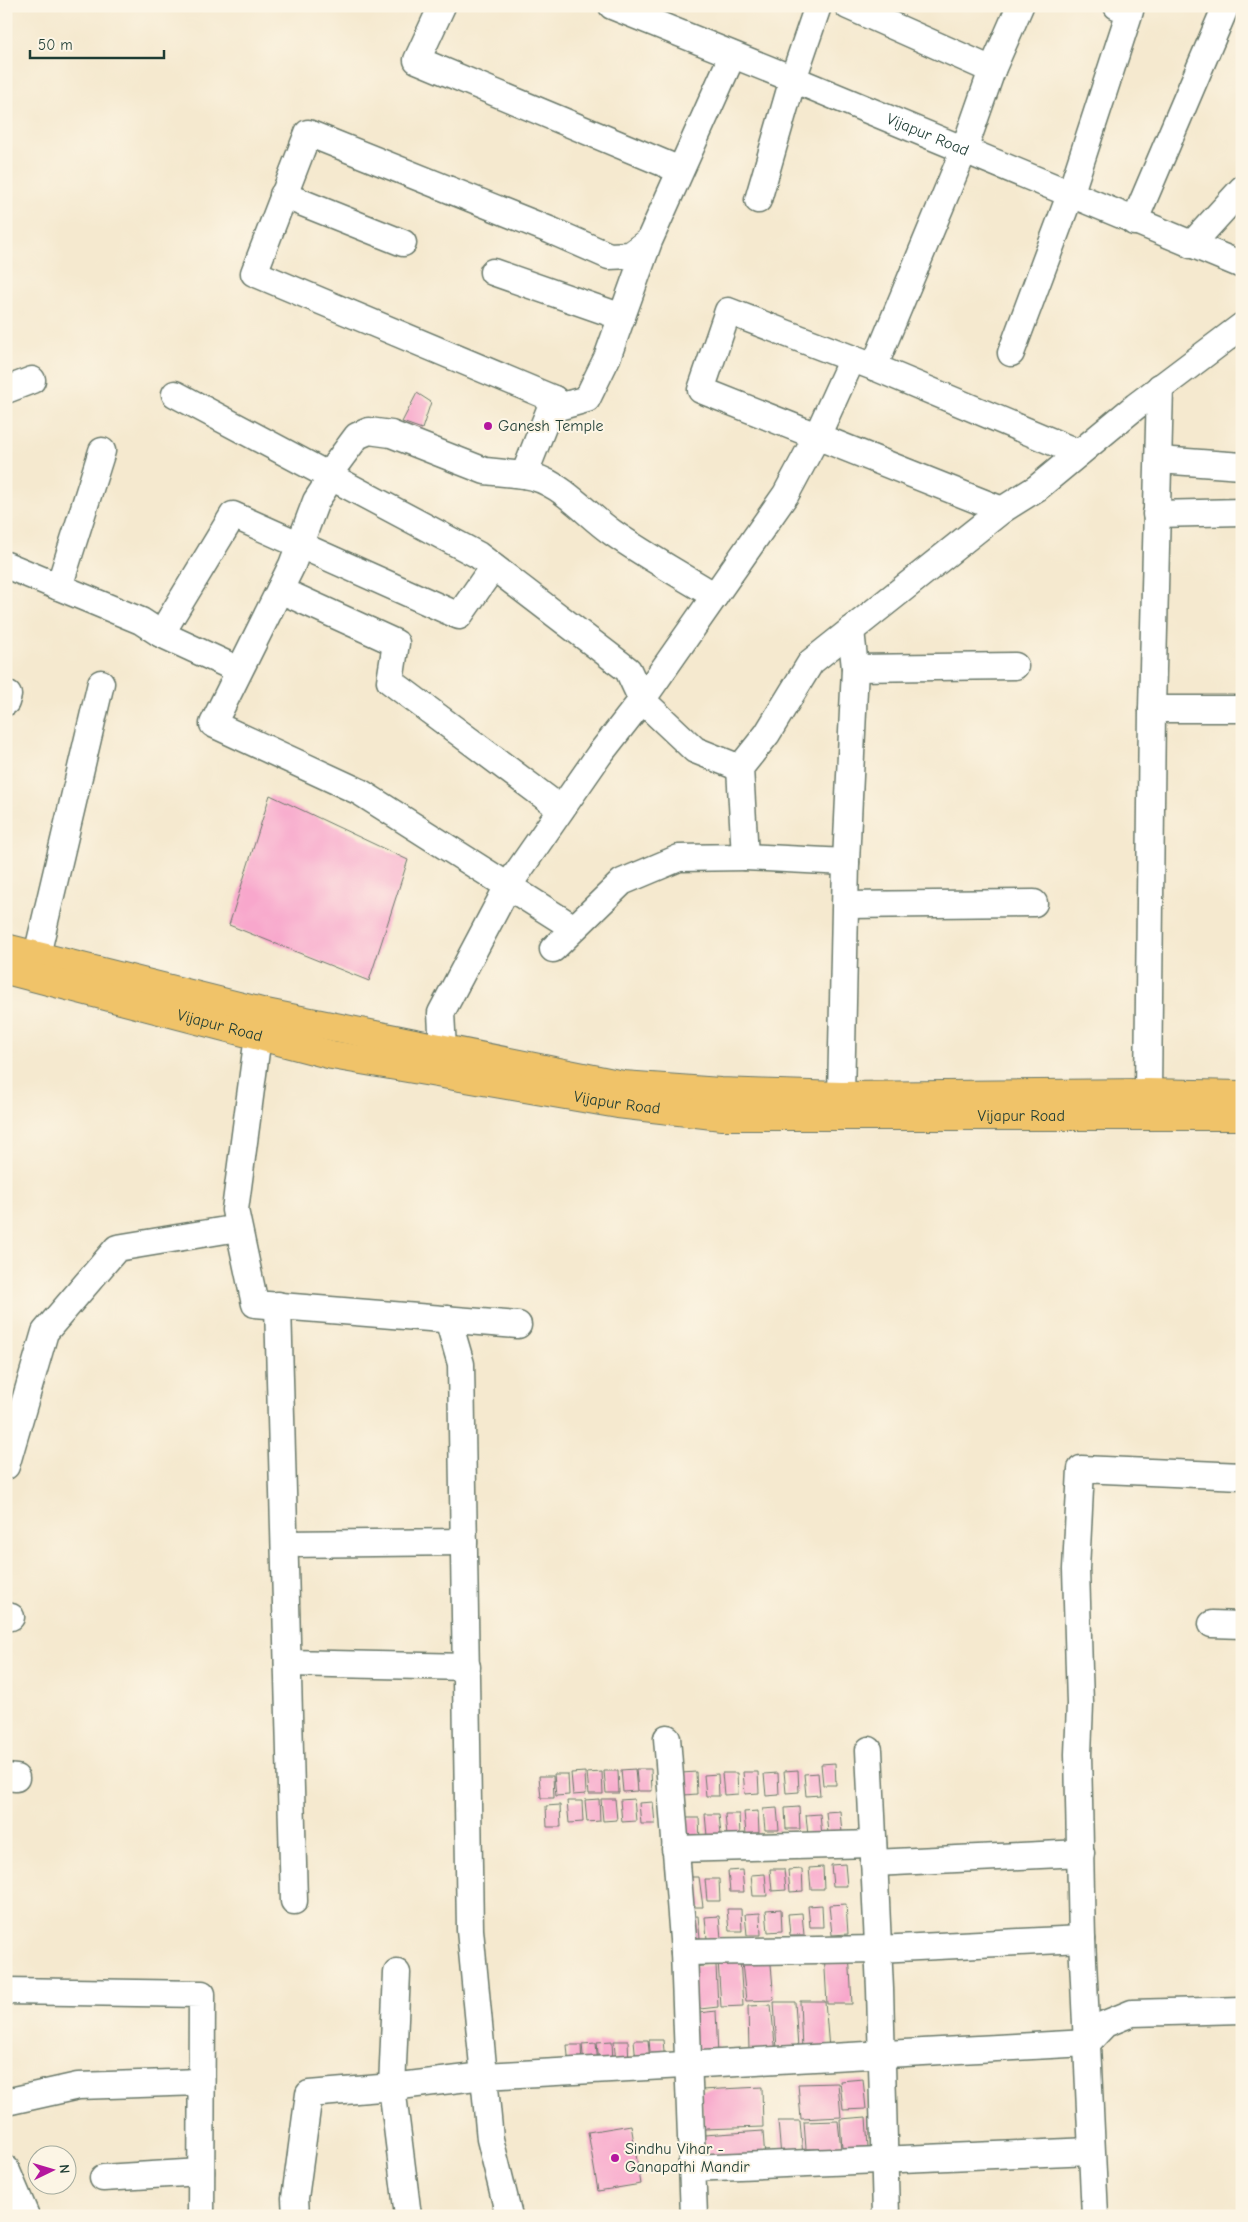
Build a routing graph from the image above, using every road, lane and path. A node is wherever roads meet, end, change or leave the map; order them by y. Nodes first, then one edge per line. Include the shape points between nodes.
1 (442, 6) edge
2 (612, 6) edge
3 (818, 6) edge
4 (848, 6) edge
5 (1020, 6) edge
6 (1226, 6) edge
7 (1126, 8) edge
8 (732, 56) junction
9 (992, 70) junction
10 (793, 78) junction
11 (964, 150) junction
12 (680, 170) junction
13 (1242, 188) edge
14 (283, 195) junction
15 (1070, 195) junction
16 (758, 200) dead end
17 (1134, 222) junction
18 (649, 241) junction
19 (403, 243) dead end
20 (1191, 245) junction
21 (1242, 265) edge
22 (493, 272) dead end
23 (622, 317) junction
24 (1242, 326) edge
25 (1011, 353) dead end
26 (863, 363) junction
27 (32, 380) dead end
28 (1160, 387) junction
29 (6, 390) edge
30 (175, 394) dead end
31 (554, 399) junction
32 (817, 436) junction
33 (102, 451) dead end
34 (1079, 453) junction
35 (1159, 460) junction
36 (1242, 466) edge
37 (524, 476) junction
38 (331, 478) junction
39 (1002, 510) junction
40 (1242, 512) edge
41 (1156, 514) junction
42 (300, 545) junction
43 (6, 566) edge
44 (493, 568) junction
45 (59, 587) junction
46 (280, 590) junction
47 (715, 596) junction
48 (851, 630) junction
49 (161, 634) junction
50 (1015, 666) dead end
51 (855, 668) junction
52 (240, 670) junction
53 (101, 683) dead end
54 (642, 700) junction
55 (1152, 709) junction
56 (1242, 709) edge
57 (740, 768) junction
58 (561, 809) junction
59 (745, 857) junction
60 (846, 862) junction
61 (508, 886) junction
62 (1034, 903) dead end
63 (846, 905) junction
64 (574, 928) junction
65 (6, 948) edge
66 (552, 949) dead end
67 (37, 955) junction
68 (6, 970) edge
69 (258, 1036) junction
70 (443, 1049) junction
71 (1148, 1093) junction
72 (1242, 1095) edge
73 (841, 1096) junction
74 (1242, 1116) edge
75 (238, 1228) junction
76 (278, 1305) junction
77 (448, 1319) junction
78 (518, 1325) dead end
79 (6, 1466) edge
80 (1242, 1476) edge
81 (464, 1542) junction
82 (285, 1544) junction
83 (1212, 1624) dead end
84 (1242, 1626) edge
85 (288, 1663) junction
86 (467, 1666) junction
87 (668, 1738) dead end
88 (869, 1750) dead end
89 (674, 1849) junction
90 (1081, 1852) junction
91 (873, 1854) junction
92 (294, 1901) dead end
93 (1082, 1940) junction
94 (878, 1949) junction
95 (684, 1952) junction
96 (397, 1974) dead end
97 (6, 1991) edge
98 (1242, 2010) edge
99 (1087, 2042) junction
100 (881, 2054) junction
101 (688, 2064) junction
102 (484, 2076) junction
103 (201, 2082) junction
104 (392, 2087) junction
105 (6, 2102) edge
106 (1091, 2151) junction
107 (883, 2161) junction
108 (692, 2168) junction
109 (6, 2169) edge
110 (201, 2172) junction
111 (103, 2178) dead end
112 (26, 2216) edge
113 (200, 2216) edge
114 (296, 2216) edge
115 (408, 2216) edge
116 (509, 2216) edge
117 (694, 2216) edge
118 (886, 2216) edge
119 (1094, 2216) edge

1 - 12 street via 417,60
2 - 8 street, Vijapur Road
3 - 10 street
4 - 9 street
5 - 9 street
6 - 17 street
7 - 15 street
8 - 10 street, Vijapur Road
8 - 12 street
9 - 11 street
10 - 11 street, Vijapur Road
10 - 16 street
11 - 15 street, Vijapur Road
11 - 26 street
12 - 18 street
13 - 20 street
14 - 18 street via 308,133 609,256 630,255
14 - 19 street
14 - 31 street via 254,273
15 - 17 street, Vijapur Road
15 - 25 street
17 - 20 street, Vijapur Road
18 - 23 street
20 - 21 street, Vijapur Road
22 - 23 street
23 - 31 street via 607,358 586,399 562,406
24 - 28 street
26 - 32 street
26 - 32 street via 728,311 701,390
26 - 34 street
27 - 29 street
28 - 34 street
28 - 35 street
30 - 38 street
31 - 37 street
32 - 39 street
32 - 47 street via 786,494
33 - 45 street
34 - 39 street via 1037,488
35 - 36 street
35 - 41 street
37 - 38 street via 485,471 391,434 369,431 357,436 334,466
37 - 47 street via 550,484 612,533
38 - 42 street via 316,501
38 - 44 street via 478,555
39 - 48 street
40 - 41 street
41 - 55 street
42 - 44 street via 459,616
42 - 46 street
42 - 49 street via 233,515
43 - 45 street
44 - 54 street via 628,670
45 - 49 street via 141,621
46 - 52 street
46 - 58 street via 396,642 390,681
47 - 54 street
48 - 51 street
48 - 57 street via 811,662 767,734
49 - 52 street
50 - 51 street
51 - 60 street
52 - 61 street via 213,724 360,792
53 - 67 street
54 - 57 street via 695,750
54 - 58 street
55 - 56 street
55 - 71 street
57 - 59 street
58 - 61 street
59 - 60 street
59 - 64 street via 679,858 622,882
60 - 63 street
61 - 64 street
61 - 70 street via 441,1014
62 - 63 street
63 - 73 street
64 - 66 street
65 - 67 main road, Vijapur Road
67 - 70 main road, Vijapur Road via 266,1013
68 - 69 main road, Vijapur Road
69 - 74 main road, Vijapur Road via 332,1055 599,1101 722,1116
69 - 75 street via 235,1210
70 - 73 main road, Vijapur Road via 623,1085
71 - 72 main road, Vijapur Road
71 - 73 main road, Vijapur Road
75 - 76 street via 255,1304
75 - 79 street via 116,1248 45,1332
76 - 77 street
76 - 82 street
77 - 78 street
77 - 81 street via 461,1364
80 - 90 street via 1081,1469 1076,1568
81 - 82 street
81 - 86 street
82 - 85 street
83 - 84 street
85 - 86 street
85 - 92 street
86 - 102 street via 470,1930
87 - 89 street
88 - 91 street
89 - 91 street
89 - 95 street
90 - 91 street
90 - 93 street
91 - 94 street
93 - 94 street
93 - 99 street
94 - 95 street
94 - 100 street
95 - 101 street
96 - 104 street
97 - 103 street via 202,1994
98 - 99 street via 1132,2013 1105,2024
99 - 100 street
99 - 106 street
100 - 101 street
100 - 107 street
101 - 102 street
101 - 108 street
102 - 104 street
102 - 116 street via 490,2139
103 - 105 street via 78,2086
103 - 110 street
104 - 114 street via 309,2094 295,2198
104 - 115 street
106 - 107 street
106 - 119 street
107 - 108 street
107 - 118 street
108 - 117 street
109 - 112 street
110 - 111 street
110 - 113 street

